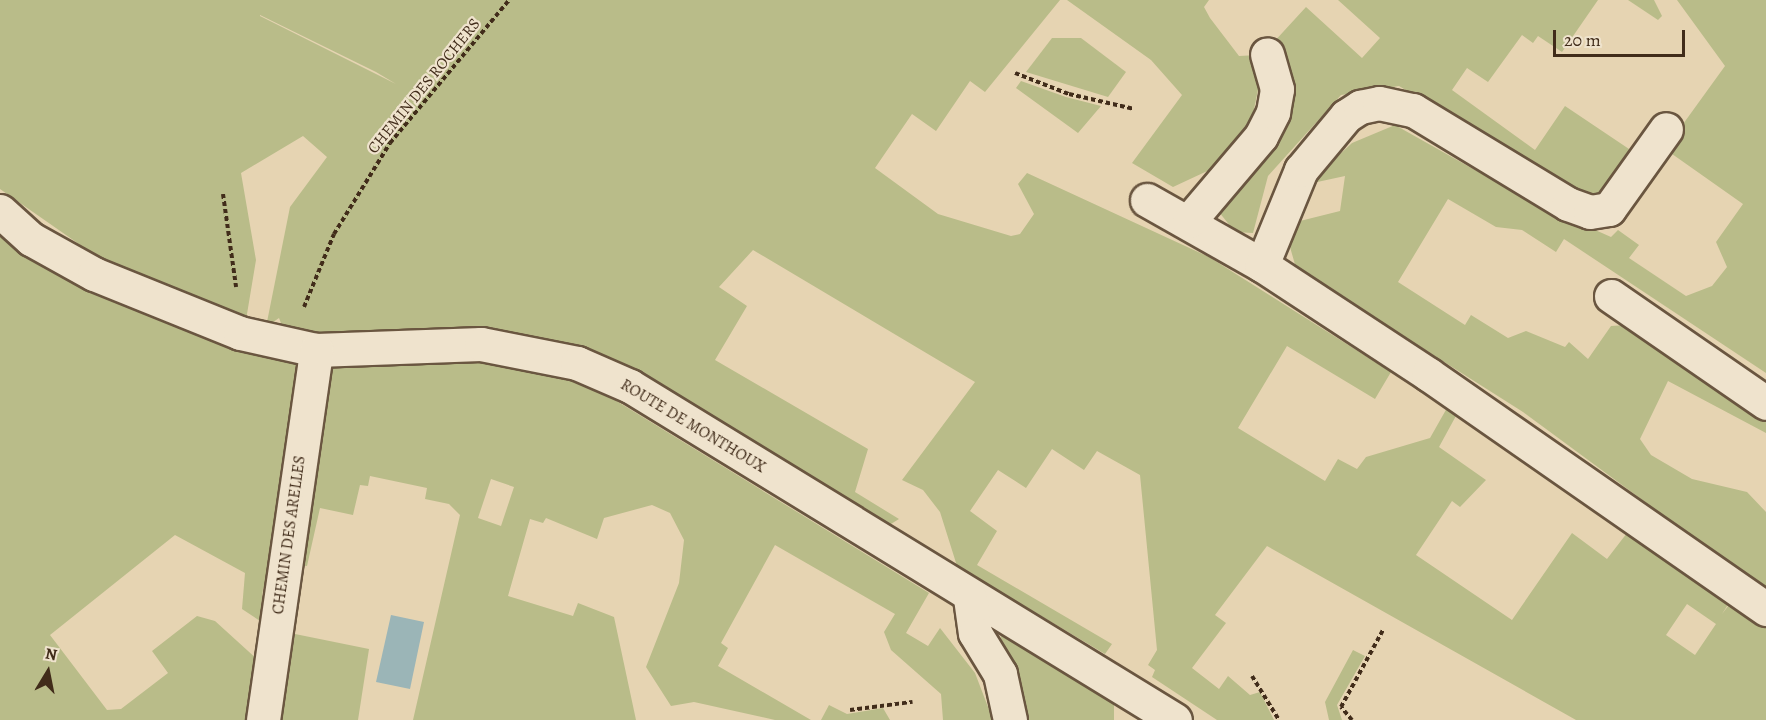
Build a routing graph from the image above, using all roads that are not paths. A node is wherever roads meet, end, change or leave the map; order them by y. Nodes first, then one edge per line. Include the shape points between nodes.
1 (1267, 54) dead end
2 (1666, 129) dead end
3 (1147, 200) dead end
4 (0, 211) edge
5 (1189, 221) junction
6 (1262, 264) junction
7 (1611, 296) dead end
8 (316, 350) junction
9 (1766, 403) edge
10 (970, 598) junction
11 (1766, 609) edge
12 (263, 720) edge
13 (1010, 720) edge
14 (1174, 720) edge

1 - 5 street via 1277,88 1273,112 1262,136
2 - 6 street via 1610,209 1590,212 1413,110 1379,103 1360,107 1346,116 1301,170
3 - 5 street
4 - 8 street, ROUTE DE MONTHOUX via 31,239 179,313
5 - 6 street
6 - 11 street
7 - 9 street
8 - 10 street, ROUTE DE MONTHOUX via 481,344 577,363 630,386
8 - 12 street, CHEMIN DES ARELLES
10 - 13 street via 975,633 1000,674
10 - 14 street, ROUTE DE MONTHOUX

